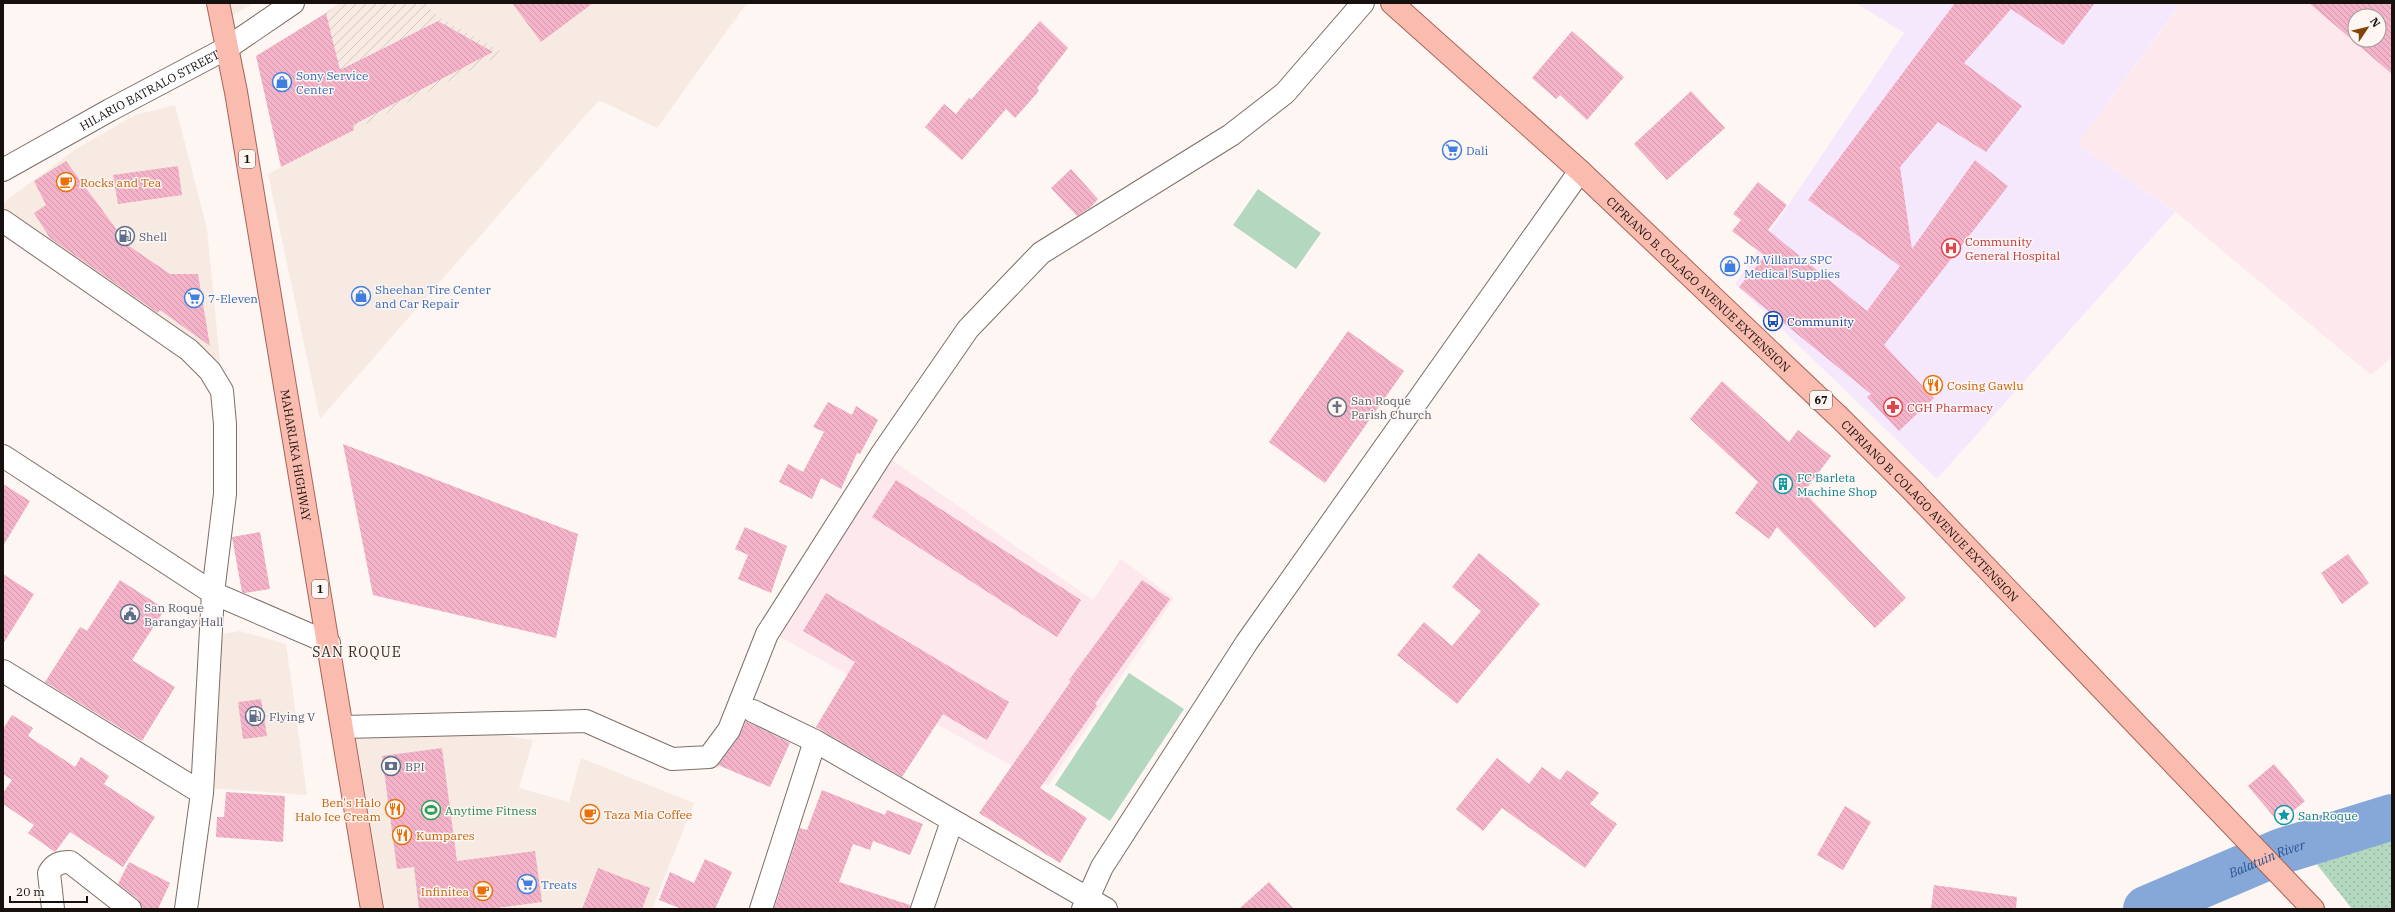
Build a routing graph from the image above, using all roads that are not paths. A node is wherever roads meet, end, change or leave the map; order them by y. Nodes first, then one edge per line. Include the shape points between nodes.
1 (218, 3) edge
2 (293, 3) edge
3 (1363, 3) edge
4 (1392, 3) edge
5 (226, 48) junction
6 (3, 170) edge
7 (1580, 171) junction
8 (3, 220) edge
9 (3, 456) edge
10 (213, 593) junction
11 (329, 643) junction
12 (3, 671) edge
13 (753, 710) dead end
14 (343, 727) junction
15 (816, 741) junction
16 (202, 794) junction
17 (952, 820) junction
18 (1085, 903) edge
19 (53, 909) edge
20 (130, 909) edge
21 (186, 909) edge
22 (372, 909) edge
23 (761, 909) edge
24 (922, 909) edge
25 (1106, 909) edge
26 (2313, 909) edge

1 - 5 main road, MAHARLIKA HIGHWAY / 1
2 - 5 street, HILARIO BATRALO STREET
3 - 14 street via 1285,93 1231,135 1041,253 968,329 883,452 767,634 729,730 709,757 672,759 586,721
4 - 7 main road, CIPRIANO B. COLAGO AVENUE EXTENSION / 67
5 - 6 street, HILARIO BATRALO STREET
5 - 11 main road, MAHARLIKA HIGHWAY / 1
7 - 18 street via 1247,642 1102,867
7 - 26 main road, CIPRIANO B. COLAGO AVENUE EXTENSION / 67 via 1868,446
8 - 10 street via 189,350 210,371 222,391 225,424 225,494
9 - 10 street
10 - 11 street
10 - 16 street
11 - 14 main road, MAHARLIKA HIGHWAY / 1
12 - 16 street
13 - 15 street
14 - 22 main road, MAHARLIKA HIGHWAY / 1
15 - 17 street
15 - 23 street
16 - 21 street
17 - 18 street
17 - 24 street
18 - 25 street
19 - 20 street via 49,874 56,864 70,862

